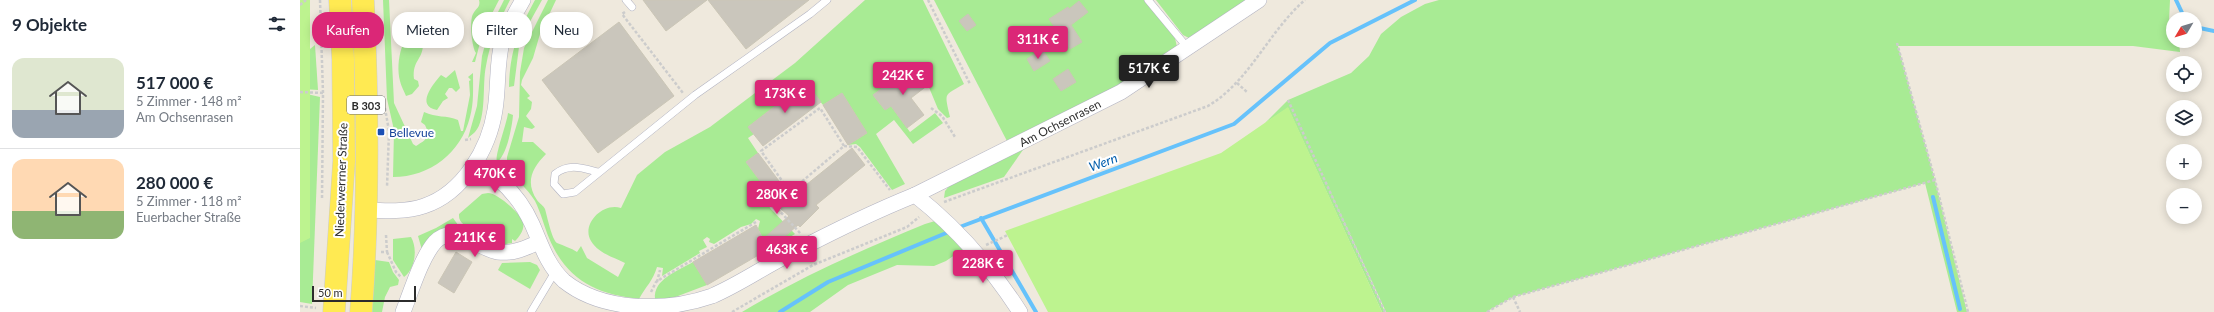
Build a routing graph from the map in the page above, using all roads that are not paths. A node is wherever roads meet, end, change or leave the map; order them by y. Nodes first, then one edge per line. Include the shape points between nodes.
1 (340, 0) edge
2 (363, 0) edge
3 (522, 0) edge
4 (626, 0) edge
5 (827, 0) edge
6 (1148, 0) edge
7 (1259, 0) edge
8 (632, 7) road end
9 (1187, 47) junction
10 (475, 163) junction
11 (598, 172) junction
12 (915, 195) junction
13 (332, 208) junction
14 (367, 210) junction
15 (539, 242) junction
16 (555, 272) junction
17 (325, 310) edge
18 (361, 312) edge
19 (403, 312) edge
20 (531, 312) edge
21 (1020, 312) edge

1 - 13 main road, Niederwerrner Straße / B 303 via 344,161
2 - 14 main road, Niederwerrner Straße / B 303
3 - 10 street via 503,38 498,59 493,121
4 - 8 lane
5 - 11 lane via 688,100
6 - 9 lane
7 - 9 street, Am Ochsenrasen
9 - 12 street, Am Ochsenrasen via 1121,92
10 - 14 street via 453,189 433,202 410,209
10 - 15 street, Am Ochsenrasen via 498,178 515,196 527,214
11 - 11 lane via 575,166 567,167 555,174 554,184 563,194 569,194 583,186
12 - 16 street, Am Ochsenrasen via 809,244 714,296 672,309 646,310 604,305 571,288
12 - 21 street via 967,241
13 - 14 main road
13 - 17 main road, Niederwerrner Straße / B 303
14 - 18 main road, Niederwerrner Straße / B 303
15 - 16 street, Am Ochsenrasen
15 - 19 street via 516,251 498,252 462,237 445,235 432,246
16 - 20 lane

